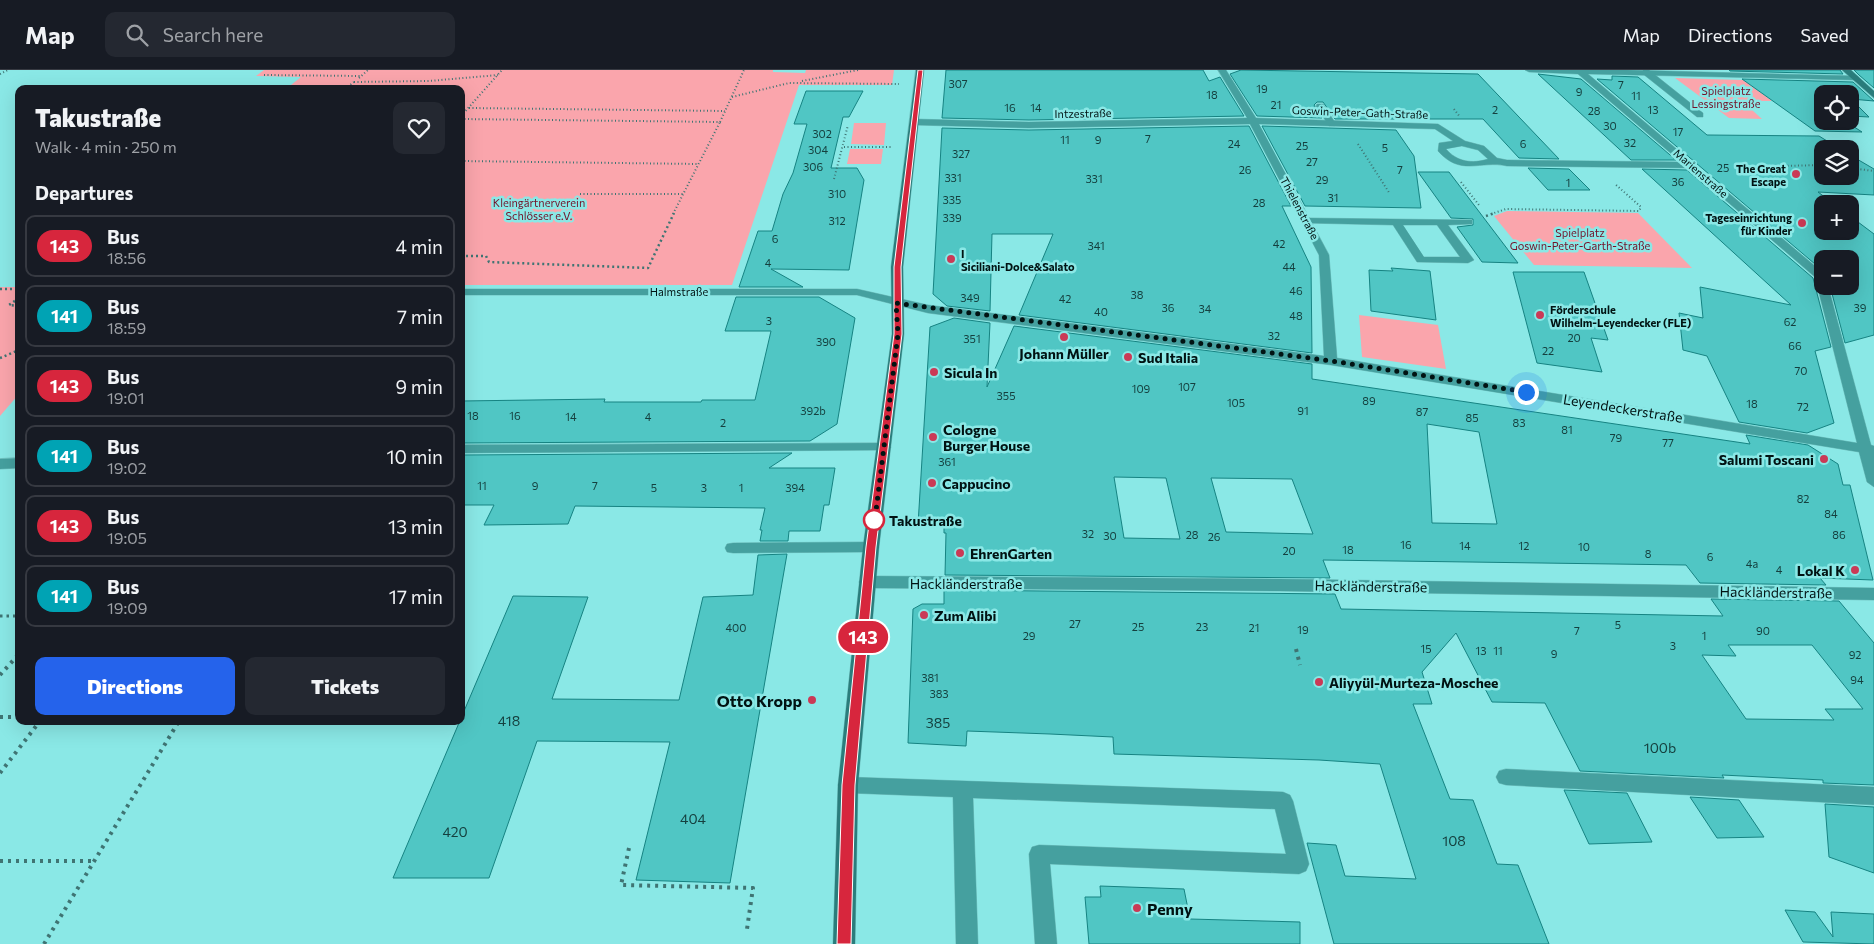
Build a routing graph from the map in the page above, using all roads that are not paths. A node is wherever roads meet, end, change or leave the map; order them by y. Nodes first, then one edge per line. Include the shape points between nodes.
1 (920, 70) edge
2 (1222, 70) edge
3 (1529, 70) edge
4 (1580, 70) edge
5 (1846, 70) edge
6 (1646, 72) junction
7 (1855, 78) junction
8 (1874, 95) edge
9 (1320, 106) dead end
10 (1700, 115) dead end
11 (1253, 121) junction
12 (914, 122) junction
13 (1332, 124) junction
14 (1462, 143) junction
15 (1494, 160) junction
16 (1692, 165) junction
17 (1308, 222) junction
18 (1396, 222) junction
19 (1440, 222) junction
20 (1468, 222) dead end
21 (465, 292) edge
22 (896, 303) junction
23 (1332, 361) junction
24 (884, 447) junction
25 (465, 449) edge
26 (1869, 449) edge
27 (15, 463) edge
28 (0, 464) edge
29 (1874, 482) edge
30 (871, 547) junction
31 (733, 548) dead end
32 (868, 582) junction
33 (1874, 594) edge
34 (1506, 777) dead end
35 (848, 785) junction
36 (963, 789) junction
37 (1874, 796) edge
38 (844, 944) edge
39 (967, 944) edge
40 (1046, 944) edge

1 - 12 main road
2 - 11 street, Thielenstraße
3 - 4 street
4 - 6 street
4 - 16 street, Marienstraße
5 - 7 main road
6 - 7 street
6 - 10 street
7 - 8 main road
9 - 13 street
11 - 12 street, Intzestraße via 1029,125
11 - 13 street, Goswin-Peter-Gath-Straße
11 - 17 street, Thielenstraße
12 - 22 main road
13 - 14 street, Goswin-Peter-Gath-Straße via 1425,124 1438,127
14 - 15 street, Goswin-Peter-Gath-Straße via 1481,148
14 - 15 street, Goswin-Peter-Gath-Straße via 1442,145 1441,149 1454,161 1476,165
15 - 16 street, Goswin-Peter-Gath-Straße via 1507,163
16 - 26 street, Marienstraße via 1820,276
17 - 18 street
17 - 23 street, Thielenstraße via 1324,255
18 - 19 street
18 - 19 street via 1421,260 1468,260
19 - 20 street
21 - 22 street, Halmstraße via 857,292
22 - 23 street, Leyendeckerstraße
22 - 24 main road via 898,334
23 - 26 street, Leyendeckerstraße
24 - 25 street
24 - 30 main road
26 - 29 street, Marienstraße
27 - 28 street
30 - 31 street
30 - 32 main road
32 - 33 street, Hackländerstraße
32 - 35 main road
34 - 37 street
35 - 36 street
35 - 38 main road
36 - 39 street
36 - 40 street via 1283,801 1299,864 1039,854

